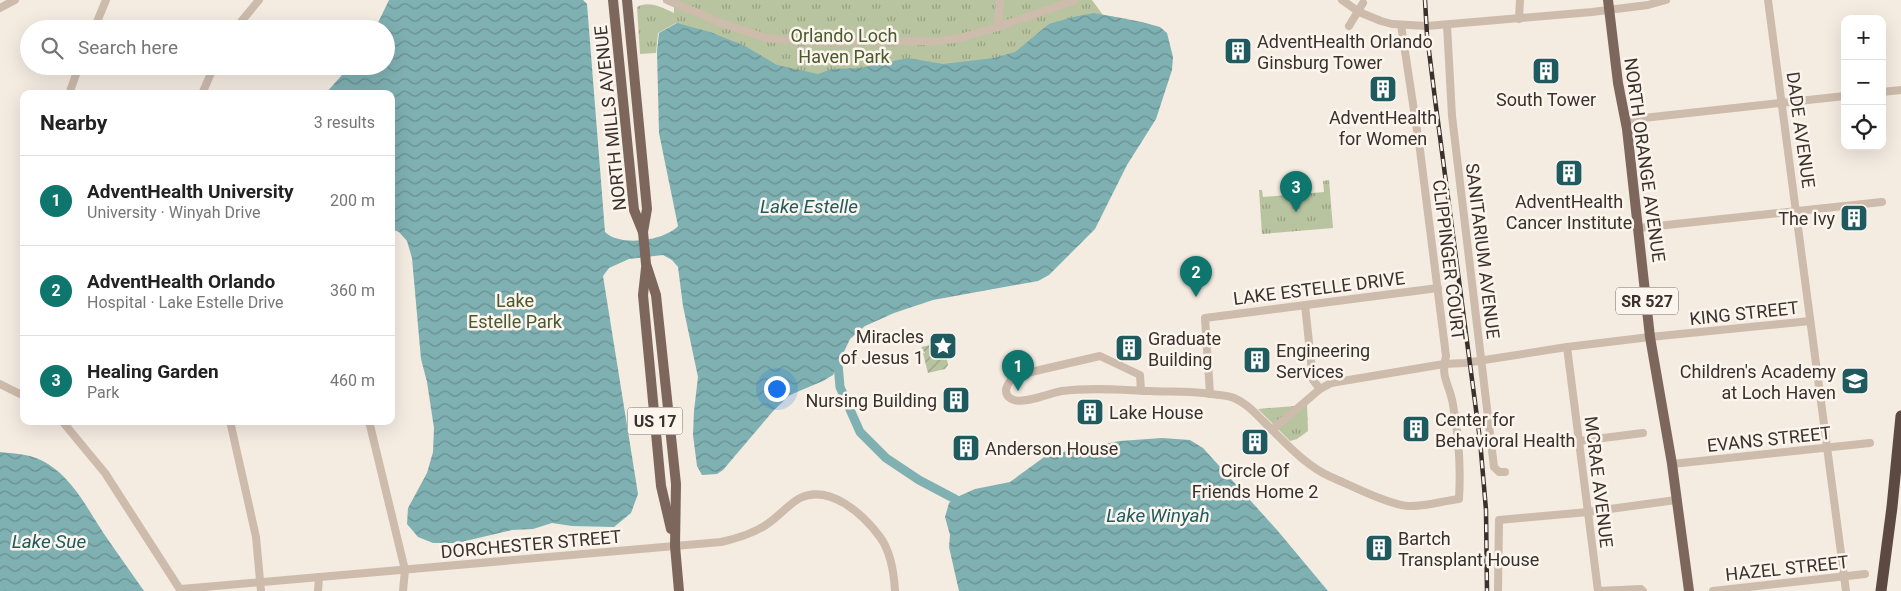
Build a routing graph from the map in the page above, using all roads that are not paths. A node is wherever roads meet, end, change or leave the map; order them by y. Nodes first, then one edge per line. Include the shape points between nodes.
1 (16, 0) edge
2 (106, 0) edge
3 (259, 0) edge
4 (613, 0) edge
5 (627, 0) edge
6 (667, 0) edge
7 (1000, 0) edge
8 (1075, 0) edge
9 (1342, 0) edge
10 (1520, 0) edge
11 (1666, 0) edge
12 (1768, 0) edge
13 (1363, 3) dead end
14 (1608, 5) edge
15 (0, 8) edge
16 (1519, 19) junction
17 (98, 20) edge
18 (242, 20) edge
19 (1401, 25) junction
20 (1447, 25) junction
21 (1349, 26) dead end
22 (998, 27) junction
23 (76, 75) edge
24 (210, 75) edge
25 (70, 90) edge
26 (204, 90) edge
27 (1901, 90) edge
28 (1886, 92) edge
29 (1841, 96) edge
30 (1782, 102) junction
31 (1625, 120) junction
32 (1882, 202) dead end
33 (1796, 212) junction
34 (1638, 228) junction
35 (643, 232) junction
36 (646, 264) junction
37 (1438, 288) junction
38 (1305, 305) junction
39 (1810, 321) junction
40 (1650, 337) junction
41 (1567, 347) junction
42 (1481, 360) junction
43 (1444, 364) junction
44 (0, 384) edge
45 (1320, 390) junction
46 (1141, 391) junction
47 (20, 394) edge
48 (1210, 394) junction
49 (1901, 416) edge
50 (65, 425) edge
51 (231, 425) edge
52 (370, 425) edge
53 (1272, 430) junction
54 (1643, 433) dead end
55 (1579, 441) junction
56 (1870, 443) dead end
57 (1827, 448) junction
58 (1672, 464) junction
59 (1505, 472) dead end
60 (1676, 500) junction
61 (1588, 512) junction
62 (675, 546) junction
63 (1886, 548) junction
64 (405, 570) junction
65 (1865, 574) dead end
66 (1844, 576) junction
67 (320, 577) junction
68 (260, 587) edge
69 (181, 590) edge
70 (318, 591) edge
71 (403, 591) edge
72 (679, 591) edge
73 (895, 591) edge
74 (1498, 591) edge
75 (1598, 591) edge
76 (1643, 591) edge
77 (1689, 591) edge
78 (1713, 591) edge
79 (1846, 591) edge
80 (1881, 591) edge
81 (1889, 591) edge

1 - 15 street
2 - 17 street
3 - 18 street
4 - 35 main road, NORTH MILLS AVENUE / US 17 via 634,210
5 - 35 main road, NORTH MILLS AVENUE / US 17 via 648,209
6 - 22 street via 766,38 791,41 937,40 960,38
7 - 22 street
8 - 22 street
9 - 19 street via 1359,12
10 - 16 street
11 - 14 street via 1648,5
12 - 30 street, DADE AVENUE
13 - 21 street, bridge
14 - 16 street
14 - 31 main road, NORTH ORANGE AVENUE / SR 527
16 - 20 street
19 - 20 street
19 - 37 street, CLIPPINGER COURT
20 - 42 street, SANITARIUM AVENUE via 1452,116
23 - 25 street
24 - 26 street
27 - 28 street
29 - 30 street
30 - 31 street
30 - 33 street, DADE AVENUE
31 - 34 main road, NORTH ORANGE AVENUE / SR 527
32 - 33 street
33 - 34 street
33 - 39 street, DADE AVENUE
34 - 40 main road, NORTH ORANGE AVENUE / SR 527
35 - 36 main road, NORTH MILLS AVENUE / US 17
36 - 62 main road, NORTH MILLS AVENUE / US 17 via 643,295 660,477
36 - 62 main road, NORTH MILLS AVENUE / US 17 via 656,295 676,484
37 - 38 street, LAKE ESTELLE DRIVE
37 - 43 street, CLIPPINGER COURT via 1446,356
38 - 45 street via 1313,380
38 - 48 street, LAKE ESTELLE DRIVE via 1205,318
39 - 40 street, KING STREET
39 - 57 street, DADE AVENUE
40 - 41 street, KING STREET
40 - 58 main road, NORTH ORANGE AVENUE / SR 527
41 - 42 street, KING STREET
41 - 55 street, MCRAE AVENUE
42 - 43 street, KING STREET
42 - 59 street, SANITARIUM AVENUE via 1494,467
43 - 45 street, KING STREET via 1331,383
43 - 53 street, CLIPPINGER COURT via 1443,375 1453,402 1460,453 1458,499 1416,506 1394,503 1321,473
44 - 47 street
45 - 53 street, KING STREET
46 - 46 street via 1140,375 1100,356 1018,375 1011,378 1006,390 1013,400 1021,401 1063,391
46 - 48 street
48 - 53 street via 1233,397
49 - 63 highway
50 - 69 street via 105,473
51 - 68 street via 256,536
52 - 64 street
54 - 55 street
55 - 61 street, MCRAE AVENUE
56 - 57 street, EVANS STREET
57 - 58 street, EVANS STREET
57 - 66 street, DADE AVENUE
58 - 60 main road, NORTH ORANGE AVENUE / SR 527
60 - 61 street
60 - 77 main road, NORTH ORANGE AVENUE / SR 527
61 - 74 street via 1499,520
61 - 75 street, MCRAE AVENUE
62 - 64 street, DORCHESTER STREET
62 - 72 main road, NORTH MILLS AVENUE / US 17
62 - 73 street, DORCHESTER STREET via 746,536 769,523 799,498 826,495 844,502 880,537 891,561
63 - 80 highway
63 - 81 highway
64 - 67 street, DORCHESTER STREET
64 - 71 street
65 - 66 street, HAZEL STREET
66 - 78 street, HAZEL STREET
66 - 79 street, DADE AVENUE
67 - 68 street, DORCHESTER STREET
67 - 70 street
68 - 69 street, DORCHESTER STREET
75 - 76 street

